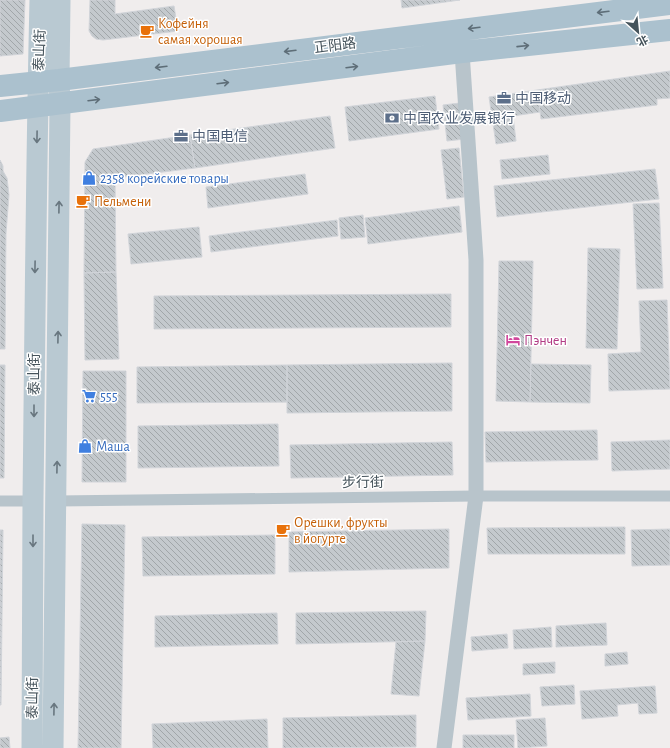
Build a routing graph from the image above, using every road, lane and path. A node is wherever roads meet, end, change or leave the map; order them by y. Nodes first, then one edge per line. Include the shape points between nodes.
1 (40, 0) edge
2 (60, 0) edge
3 (670, 4) edge
4 (670, 30) edge
5 (462, 52) junction
6 (59, 80) junction
7 (38, 81) junction
8 (0, 86) edge
9 (60, 104) junction
10 (37, 107) junction
11 (0, 111) edge
12 (476, 496) junction
13 (670, 496) edge
14 (0, 501) edge
15 (33, 501) junction
16 (56, 501) junction
17 (32, 748) edge
18 (53, 748) edge
19 (444, 748) edge

1 - 7 main road, 泰山街
2 - 6 main road, 泰山街
3 -> 6 main road, 正阳路
5 -> 4 main road, 正阳路
9 -> 5 main road, 正阳路
5 - 12 street via 476,260
6 - 7 main road, 正阳路
6 - 9 main road, 泰山街
7 - 8 main road, 正阳路
7 - 10 main road, 泰山街
9 - 10 main road, 正阳路
16 -> 9 main road, 泰山街
10 - 11 main road, 正阳路
10 -> 15 main road, 泰山街
12 - 13 street, 步行街
12 - 16 street, 步行街
12 - 19 street
14 - 15 street
15 -> 17 main road, 泰山街
18 -> 16 main road, 泰山街

